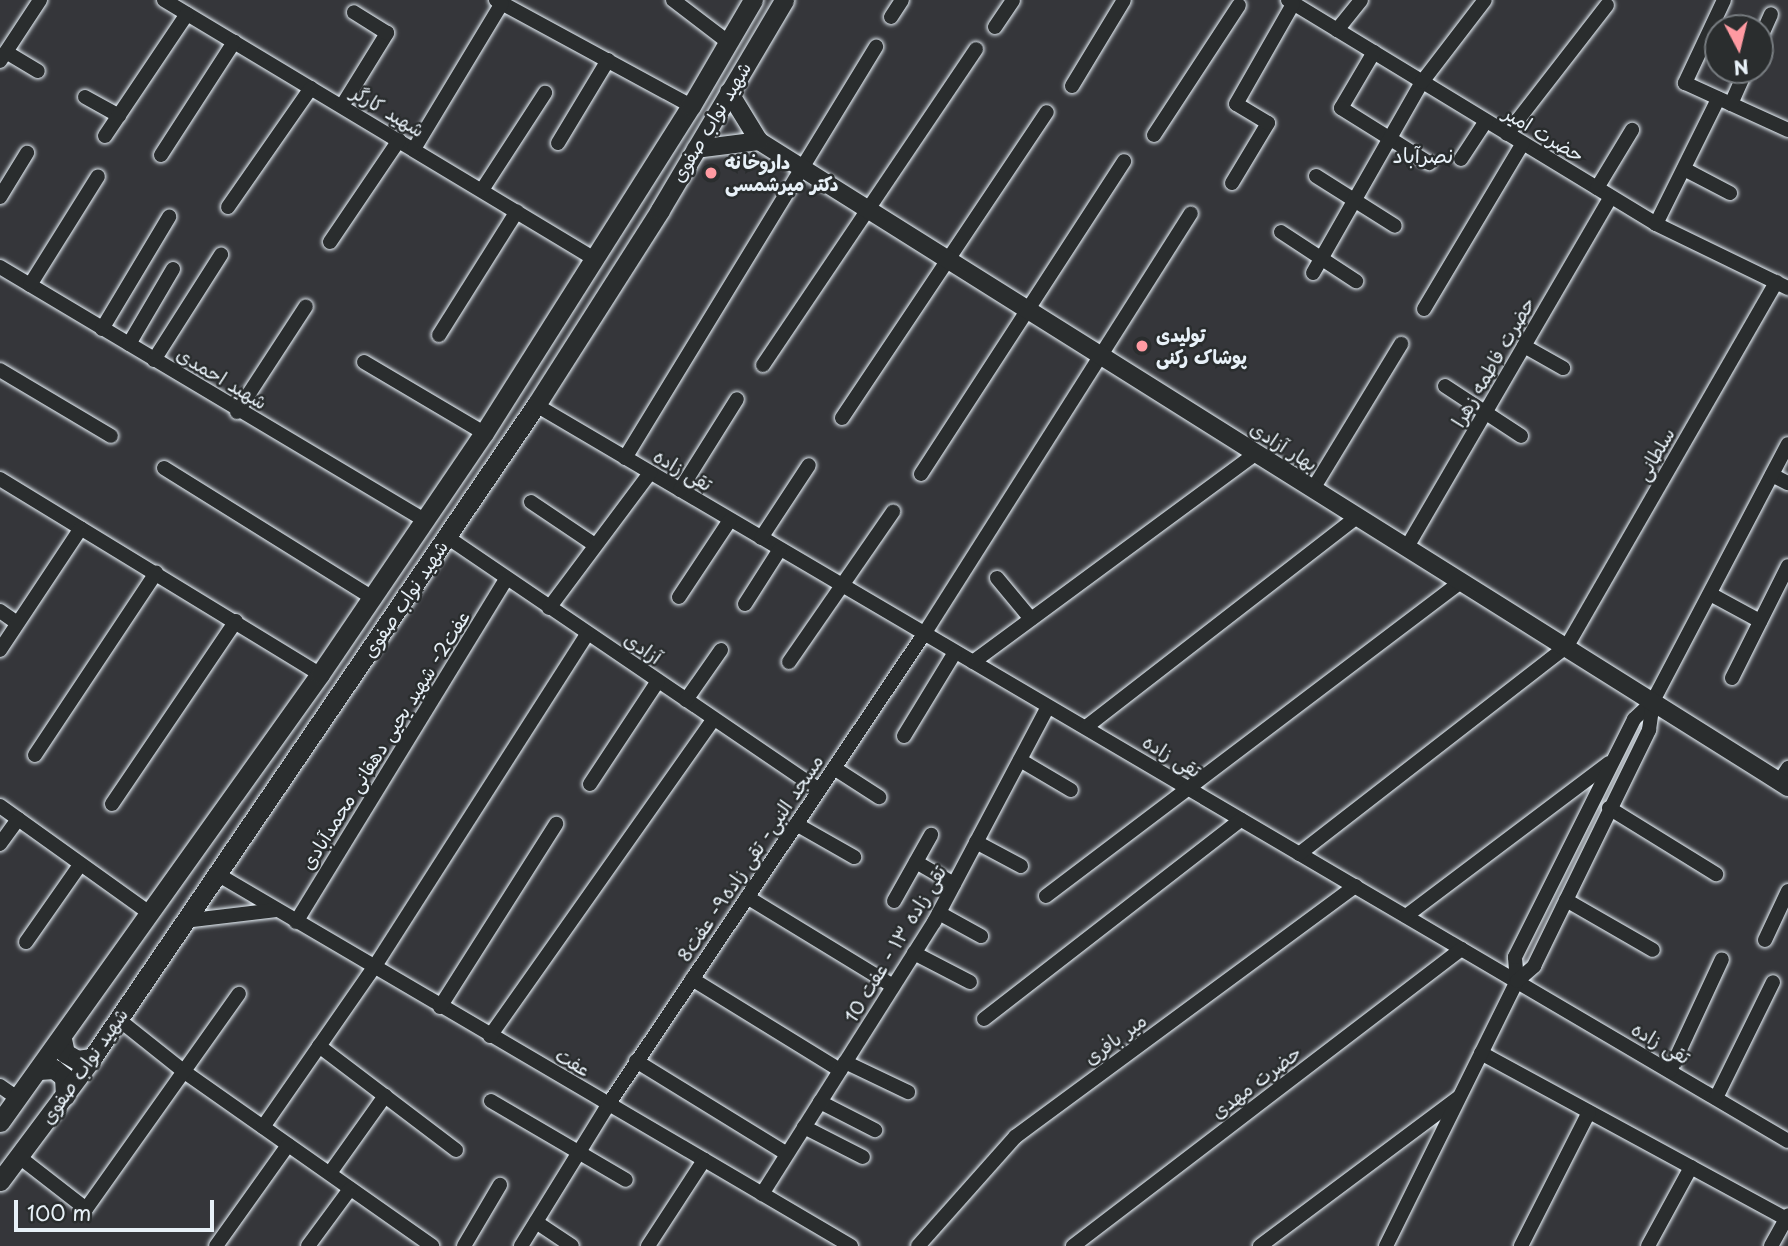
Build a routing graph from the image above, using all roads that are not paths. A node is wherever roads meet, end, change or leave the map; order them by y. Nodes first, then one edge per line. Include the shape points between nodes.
1 (40, 0) edge
2 (164, 0) edge
3 (673, 0) edge
4 (753, 0) edge
5 (784, 0) edge
6 (902, 0) edge
7 (1013, 0) edge
8 (1124, 0) edge
9 (1361, 0) edge
10 (1485, 0) edge
11 (1724, 0) edge
12 (499, 1) edge
13 (1238, 2) edge
14 (1291, 2) edge
15 (1607, 5) dead end
16 (354, 12) dead end
17 (187, 14) junction
18 (891, 17) dead end
19 (995, 27) dead end
20 (1337, 30) junction
21 (234, 42) junction
22 (728, 42) junction
23 (876, 46) dead end
24 (976, 48) dead end
25 (1374, 52) junction
26 (3, 57) edge
27 (608, 60) junction
28 (38, 71) dead end
29 (1422, 82) junction
30 (1736, 84) edge
31 (1072, 86) dead end
32 (311, 88) junction
33 (729, 92) junction
34 (545, 93) dead end
35 (85, 97) dead end
36 (1724, 102) junction
37 (342, 106) junction
38 (691, 106) junction
39 (1047, 113) dead end
40 (118, 116) junction
41 (1486, 121) junction
42 (1633, 130) dead end
43 (1788, 131) edge
44 (1507, 134) junction
45 (1154, 135) dead end
46 (105, 136) dead end
47 (1390, 138) junction
48 (399, 140) junction
49 (759, 141) junction
50 (558, 143) dead end
51 (1523, 144) junction
52 (414, 149) junction
53 (696, 149) junction
54 (27, 153) dead end
55 (161, 155) dead end
56 (1461, 159) dead end
57 (1124, 161) dead end
58 (1429, 163) dead end
59 (799, 166) junction
60 (1684, 169) junction
61 (97, 176) dead end
62 (1315, 176) dead end
63 (1232, 183) dead end
64 (1597, 188) junction
65 (482, 190) junction
66 (1731, 193) dead end
67 (0, 197) edge
68 (1611, 197) junction
69 (1354, 200) junction
70 (228, 207) dead end
71 (866, 208) junction
72 (517, 211) junction
73 (1191, 215) dead end
74 (169, 217) dead end
75 (1657, 224) junction
76 (1395, 226) dead end
77 (1281, 232) dead end
78 (330, 242) dead end
79 (221, 255) dead end
80 (593, 258) junction
81 (1321, 259) junction
82 (950, 261) junction
83 (0, 268) edge
84 (173, 269) dead end
85 (1313, 272) dead end
86 (1356, 281) dead end
87 (30, 285) junction
88 (1782, 285) edge
89 (306, 306) dead end
90 (1424, 309) dead end
91 (1028, 310) junction
92 (102, 329) junction
93 (439, 335) dead end
94 (129, 344) junction
95 (1401, 344) dead end
96 (1524, 346) junction
97 (1102, 356) junction
98 (154, 360) junction
99 (364, 362) dead end
100 (764, 365) dead end
101 (1563, 368) dead end
102 (0, 370) edge
103 (1445, 386) dead end
104 (737, 399) dead end
105 (536, 405) junction
106 (237, 412) junction
107 (1486, 412) junction
108 (842, 418) dead end
109 (484, 433) junction
110 (111, 436) dead end
111 (1521, 436) dead end
112 (1788, 444) edge
113 (1256, 453) junction
114 (625, 458) junction
115 (809, 465) dead end
116 (164, 468) dead end
117 (650, 473) junction
118 (921, 474) dead end
119 (1772, 475) junction
120 (0, 479) edge
121 (1788, 483) edge
122 (1313, 489) junction
123 (680, 490) junction
124 (531, 502) dead end
125 (893, 512) dead end
126 (1358, 516) junction
127 (425, 520) junction
128 (730, 520) junction
129 (80, 528) junction
130 (447, 537) junction
131 (761, 538) junction
132 (595, 545) junction
133 (1407, 547) junction
134 (780, 550) junction
135 (1788, 566) edge
136 (156, 573) junction
137 (997, 578) dead end
138 (506, 579) junction
139 (1462, 581) junction
140 (844, 587) junction
141 (1710, 594) junction
142 (371, 597) junction
143 (679, 597) dead end
144 (745, 604) dead end
145 (549, 608) junction
146 (0, 611) edge
147 (1031, 619) junction
148 (236, 621) junction
149 (1760, 621) junction
150 (18, 623) junction
151 (587, 634) junction
152 (924, 634) junction
153 (1567, 646) junction
154 (0, 650) edge
155 (721, 650) dead end
156 (955, 652) junction
157 (789, 662) dead end
158 (973, 662) junction
159 (320, 674) junction
160 (1731, 678) dead end
161 (658, 681) junction
162 (686, 700) junction
163 (1653, 701) junction
164 (1048, 707) junction
165 (714, 719) junction
166 (1086, 727) junction
167 (904, 736) dead end
168 (35, 755) dead end
169 (1020, 760) junction
170 (1611, 762) junction
171 (834, 768) junction
172 (1785, 779) edge
173 (590, 784) dead end
174 (1188, 789) junction
175 (819, 790) junction
176 (1071, 790) dead end
177 (879, 797) dead end
178 (112, 804) dead end
179 (0, 806) edge
180 (1609, 808) junction
181 (18, 819) junction
182 (1241, 820) junction
183 (556, 824) dead end
184 (796, 824) junction
185 (931, 835) dead end
186 (976, 842) junction
187 (0, 844) edge
188 (1299, 853) junction
189 (854, 857) dead end
190 (916, 862) junction
191 (80, 865) junction
192 (1021, 866) dead end
193 (217, 874) junction
194 (1716, 874) dead end
195 (954, 884) junction
196 (1355, 887) junction
197 (1788, 891) edge
198 (1046, 896) dead end
199 (747, 897) junction
200 (1566, 900) junction
201 (894, 901) dead end
202 (276, 910) junction
203 (939, 913) junction
204 (150, 914) junction
205 (1406, 916) junction
206 (184, 921) junction
207 (296, 922) junction
208 (981, 936) dead end
209 (1765, 940) dead end
210 (26, 942) dead end
211 (1462, 949) junction
212 (1653, 950) dead end
213 (915, 953) junction
214 (1722, 959) dead end
215 (373, 968) junction
216 (692, 979) junction
217 (1517, 981) junction
218 (970, 982) dead end
219 (1773, 982) dead end
220 (893, 986) junction
221 (239, 994) dead end
222 (440, 1007) junction
223 (118, 1018) junction
224 (984, 1019) dead end
225 (490, 1036) junction
226 (62, 1040) junction
227 (319, 1045) junction
228 (1481, 1054) junction
229 (92, 1058) junction
230 (636, 1061) junction
231 (843, 1066) junction
232 (38, 1070) junction
233 (1670, 1071) junction
234 (186, 1073) junction
235 (0, 1086) edge
236 (908, 1092) dead end
237 (65, 1096) junction
238 (385, 1096) junction
239 (1460, 1096) junction
240 (17, 1098) junction
241 (1716, 1098) junction
242 (491, 1101) dead end
243 (820, 1102) junction
244 (608, 1105) junction
245 (1589, 1112) junction
246 (0, 1122) edge
247 (262, 1127) junction
248 (804, 1127) junction
249 (875, 1130) dead end
250 (1788, 1141) edge
251 (288, 1144) junction
252 (456, 1150) dead end
253 (578, 1152) junction
254 (787, 1154) junction
255 (18, 1156) junction
256 (863, 1157) dead end
257 (704, 1160) junction
258 (1691, 1167) junction
259 (330, 1173) junction
260 (626, 1180) dead end
261 (0, 1181) edge
262 (500, 1185) dead end
263 (350, 1189) junction
264 (762, 1194) junction
265 (1787, 1218) edge
266 (536, 1222) junction
267 (216, 1246) edge
268 (308, 1246) edge
269 (432, 1246) edge
270 (464, 1246) edge
271 (521, 1246) edge
272 (572, 1246) edge
273 (648, 1246) edge
274 (851, 1246) edge
275 (918, 1246) edge
276 (1073, 1246) edge
277 (1260, 1246) edge
278 (1386, 1246) edge
279 (1521, 1246) edge
280 (1648, 1246) edge
281 (1772, 1246) edge

1 - 26 street
2 - 17 street, شهید کارگر
3 - 22 street
4 - 22 main road, شهید نواب صفوی
5 - 33 main road, شهید نواب صفوی
6 - 18 street
7 - 19 street
8 - 31 street
9 - 20 street
10 - 29 street
11 - 36 street via 1685,83
12 - 27 street
12 - 52 street
13 - 45 street
14 - 20 street, حضرت امیر
14 - 63 street via 1236,104 1268,123
15 - 44 street
16 - 37 street via 387,33
17 - 21 street, شهید کارگر
17 - 40 street
20 - 25 street, حضرت امیر
21 - 32 street, شهید کارگر
21 - 55 street
22 - 38 main road, شهید نواب صفوی
23 - 59 street
24 - 71 street
25 - 29 street, حضرت امیر
25 - 47 street via 1341,108
26 - 28 street
27 - 38 street
27 - 50 street
29 - 41 street, حضرت امیر
29 - 47 street
30 - 36 street
32 - 37 street, شهید کارگر
32 - 70 street
33 - 49 street, بهار آزادی
33 - 53 main road, شهید نواب صفوی
34 - 65 street
35 - 40 street
36 - 43 street
36 - 60 street
37 - 48 street, شهید کارگر
38 - 80 main road, شهید نواب صفوی
39 - 82 street
40 - 46 street
41 - 44 street, حضرت امیر
41 - 56 street
42 - 64 street
44 - 51 street, حضرت امیر
47 - 58 street
47 - 69 street
48 - 52 street, شهید کارگر
48 - 78 street
49 - 53 street
49 - 59 street, بهار آزادی
51 - 64 street, حضرت امیر
51 - 90 street
52 - 65 street, شهید کارگر
53 - 105 main road, شهید نواب صفوی
54 - 67 street
57 - 91 street
59 - 71 street, بهار آزادی
59 - 114 street
60 - 66 street
60 - 75 street
61 - 87 street
62 - 69 street
64 - 68 street, حضرت امیر
65 - 72 street, شهید کارگر
68 - 75 street, حضرت امیر
68 - 96 street, حضرت فاطمه زهرا
69 - 76 street
69 - 81 street
71 - 82 street, بهار آزادی
71 - 100 street
72 - 80 street, شهید کارگر
72 - 93 street
73 - 97 street, مسجد النبی- تقی زاده۹- عفت8
74 - 92 street
75 - 88 street, حضرت امیر
77 - 81 street
79 - 98 street
80 - 109 main road, شهید نواب صفوی
81 - 85 street
81 - 86 street
82 - 91 street, بهار آزادی
82 - 108 street
83 - 87 street, شهید احمدی
84 - 94 street
87 - 92 street, شهید احمدی
88 - 153 street, سلطانی
89 - 106 street
91 - 97 street, بهار آزادی
91 - 118 street
92 - 94 street, شهید احمدی
94 - 98 street, شهید احمدی
95 - 122 street
96 - 101 street
96 - 107 street, حضرت فاطمه زهرا
97 - 113 street, بهار آزادی
97 - 152 street, مسجد النبی- تقی زاده۹- عفت8
98 - 106 street, شهید احمدی
99 - 109 street
102 - 110 street
103 - 107 street
104 - 123 street
105 - 114 street, تقی زاده
105 - 130 main road, شهید نواب صفوی
106 - 127 street, شهید احمدی
107 - 111 street
107 - 133 street, حضرت فاطمه زهرا
109 - 127 main road, شهید نواب صفوی
112 - 119 street
113 - 122 street, بهار آزادی
113 - 147 street
114 - 117 street, تقی زاده
115 - 131 street
116 - 142 street
117 - 123 street, تقی زاده
117 - 132 street
119 - 121 street
119 - 141 street
120 - 129 street
122 - 126 street, بهار آزادی
123 - 128 street, تقی زاده
124 - 132 street
125 - 140 street
126 - 133 street, بهار آزادی
126 - 166 street
127 - 142 main road, شهید نواب صفوی
128 - 131 street, تقی زاده
128 - 143 street
129 - 136 street
129 - 150 street
130 - 138 street, آزادی
130 - 193 main road, شهید نواب صفوی
131 - 134 street, تقی زاده
132 - 145 street
133 - 139 street, بهار آزادی
134 - 140 street, تقی زاده
134 - 144 street
135 - 149 street
136 - 148 street
136 - 168 street
137 - 147 street
138 - 145 street, آزادی
138 - 207 street, عفت2- شهید یحیی دهقانی محمدآبادی
139 - 153 street, بهار آزادی
139 - 174 street
140 - 152 street, تقی زاده
140 - 157 street
141 - 149 street
141 - 163 street
142 - 159 main road, شهید نواب صفوی
145 - 151 street, آزادی
146 - 150 street
147 - 158 street
148 - 159 street
148 - 178 street
149 - 160 street
150 - 154 street
151 - 161 street, آزادی
151 - 215 street
152 - 156 street, تقی زاده
152 - 171 street, مسجد النبی- تقی زاده۹- عفت8
153 - 163 street, بهار آزادی
153 - 188 street
155 - 162 street
156 - 158 street, تقی زاده
156 - 167 street
158 - 164 street, تقی زاده
159 - 204 main road, شهید نواب صفوی
161 - 162 street, آزادی
161 - 173 street
162 - 165 street, آزادی
163 - 170 street via 1633,719
163 - 172 street, بهار آزادی
163 - 180 street via 1649,730
164 - 166 street, تقی زاده
164 - 169 street, تقی زاده ۱۳ - عفت 10
165 - 175 street, آزادی
165 - 225 street
166 - 174 street, تقی زاده
169 - 176 street
169 - 186 street, تقی زاده ۱۳ - عفت 10
170 - 205 street
170 - 217 street via 1515,957
171 - 175 street, مسجد النبی- تقی زاده۹- عفت8
171 - 177 street
174 - 182 street, تقی زاده
174 - 198 street
175 - 184 street, مسجد النبی- تقی زاده۹- عفت8
179 - 181 street
180 - 194 street
180 - 200 street
181 - 187 street
181 - 191 street
182 - 188 street, تقی زاده
182 - 224 street
183 - 222 street
184 - 189 street
184 - 199 street, مسجد النبی- تقی زاده۹- عفت8
185 - 190 street
186 - 192 street
186 - 195 street, تقی زاده ۱۳ - عفت 10
188 - 196 street, تقی زاده
190 - 195 street
190 - 201 street
191 - 204 street
191 - 210 street
193 - 202 street, عفت
193 - 206 main road, شهید نواب صفوی
195 - 203 street, تقی زاده ۱۳ - عفت 10
196 - 205 street, تقی زاده
196 - 275 street, میر بافری via 1014,1137
197 - 209 street
199 - 216 street, مسجد النبی- تقی زاده۹- عفت8
199 - 220 street
200 - 212 street
200 - 217 street via 1534,966
202 - 206 street
202 - 207 street, عفت
203 - 208 street
203 - 213 street, تقی زاده ۱۳ - عفت 10
204 - 226 main road, شهید نواب صفوی
205 - 211 street, تقی زاده
206 - 223 main road, شهید نواب صفوی
207 - 215 street, عفت
211 - 217 street, تقی زاده
211 - 276 street, حضرت مهدی
213 - 218 street
213 - 220 street, تقی زاده ۱۳ - عفت 10
214 - 233 street
215 - 222 street, عفت
215 - 227 street
216 - 230 street, مسجد النبی- تقی زاده۹- عفت8
216 - 231 street
217 - 228 street
217 - 233 street, تقی زاده
219 - 241 street
220 - 231 street, تقی زاده ۱۳ - عفت 10
221 - 234 street
222 - 225 street, عفت
223 - 229 main road, شهید نواب صفوی
223 - 234 street
225 - 244 street, عفت
226 - 229 main road via 65,1053 77,1060
226 - 232 main road, شهید نواب صفوی
227 - 238 street
227 - 247 street
228 - 239 street
228 - 245 street
229 - 237 main road, شهید نواب صفوی
230 - 244 street, مسجد النبی- تقی زاده۹- عفت8
230 - 254 street
231 - 236 street
231 - 243 street, تقی زاده ۱۳ - عفت 10
232 - 237 main road via 54,1069 64,1077
232 - 240 main road, شهید نواب صفوی
233 - 241 street, تقی زاده
234 - 247 street
234 - 255 street via 86,1209
235 - 240 street
237 - 255 main road, شهید نواب صفوی
238 - 252 street
238 - 259 street
239 - 277 street
239 - 278 street
240 - 246 main road, شهید نواب صفوی
241 - 250 street, تقی زاده
242 - 253 street
243 - 248 street, تقی زاده ۱۳ - عفت 10
243 - 249 street
244 - 253 street, مسجد النبی- تقی زاده۹- عفت8
244 - 257 street, عفت
245 - 258 street
245 - 279 street
247 - 251 street
248 - 254 street, تقی زاده ۱۳ - عفت 10
248 - 256 street
251 - 259 street
251 - 267 street
253 - 260 street
253 - 266 street, مسجد النبی- تقی زاده۹- عفت8
254 - 264 street, تقی زاده ۱۳ - عفت 10
255 - 261 main road, شهید نواب صفوی
257 - 264 street, عفت
257 - 273 street
258 - 265 street
258 - 280 street
259 - 263 street
262 - 270 street
263 - 268 street
263 - 269 street
264 - 274 street, عفت
265 - 281 street
266 - 271 street, مسجد النبی- تقی زاده۹- عفت8
266 - 272 street

